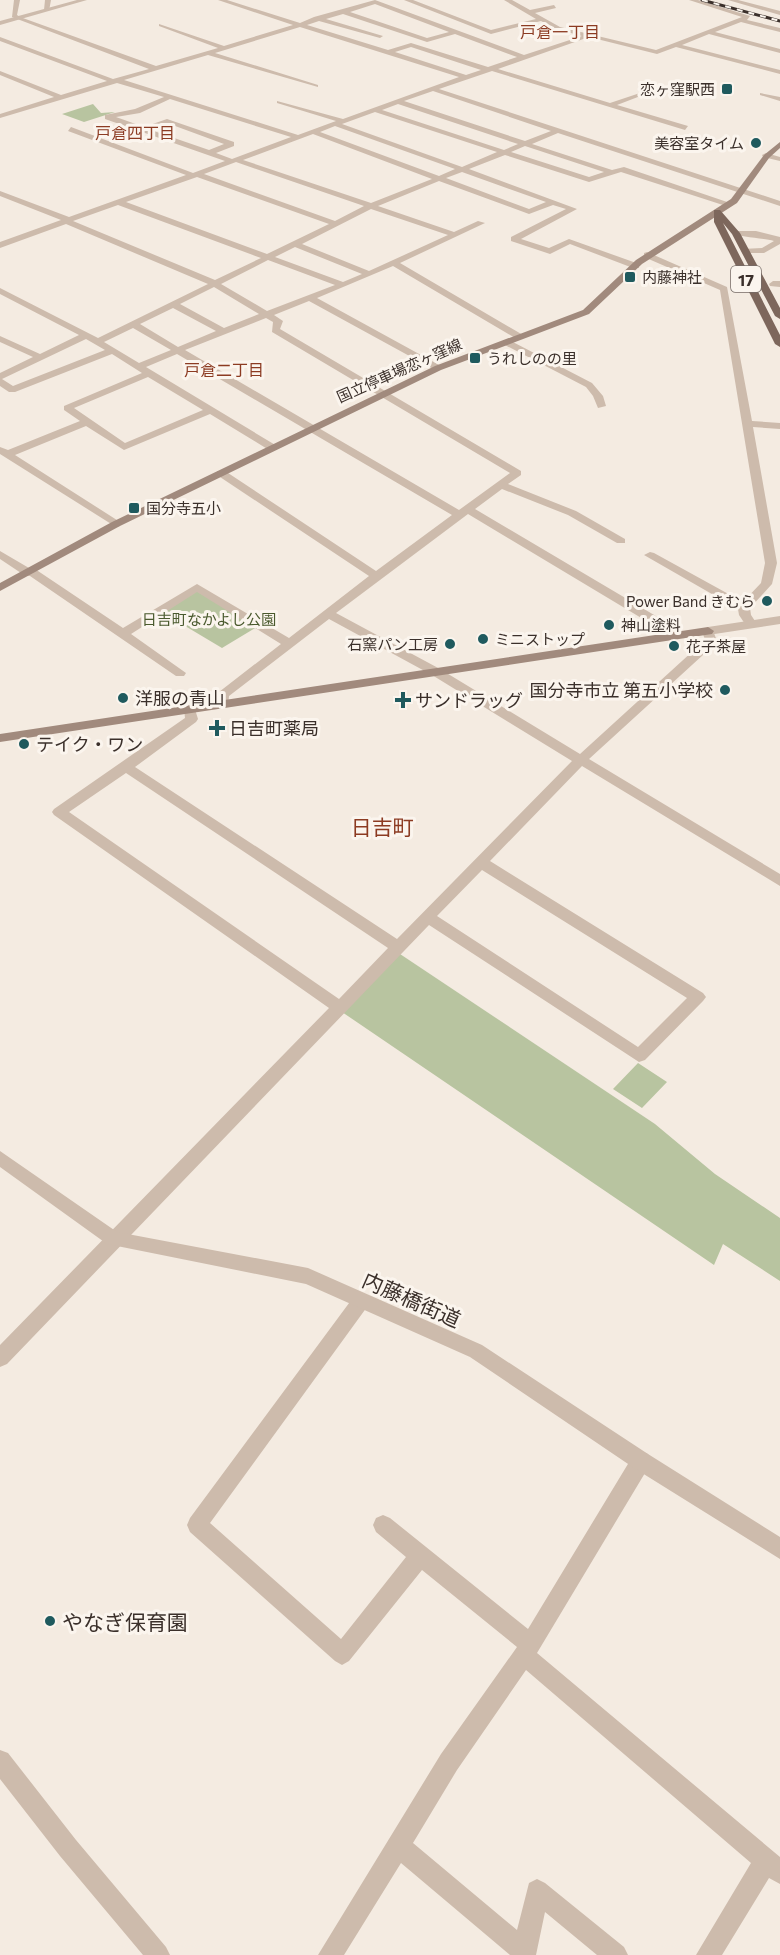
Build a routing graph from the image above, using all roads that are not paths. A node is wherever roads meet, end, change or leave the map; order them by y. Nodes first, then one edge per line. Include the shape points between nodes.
1 (17, 0) edge
2 (48, 0) edge
3 (84, 0) edge
4 (221, 0) edge
5 (407, 0) edge
6 (507, 0) edge
7 (692, 0) edge
8 (731, 0) edge
9 (372, 1) edge
10 (780, 4) edge
11 (554, 8) dead end
12 (46, 10) junction
13 (766, 10) junction
14 (342, 11) junction
15 (531, 12) junction
16 (780, 13) edge
17 (18, 18) junction
18 (316, 18) junction
19 (542, 19) junction
20 (740, 20) junction
21 (0, 23) edge
22 (295, 24) junction
23 (161, 25) dead end
24 (183, 26) dead end
25 (173, 30) junction
26 (780, 30) edge
27 (455, 32) junction
28 (709, 32) junction
29 (380, 36) dead end
30 (587, 36) junction
31 (0, 39) edge
32 (676, 45) junction
33 (495, 46) junction
34 (222, 47) junction
35 (780, 51) edge
36 (205, 52) junction
37 (477, 52) dead end
38 (386, 53) junction
39 (525, 58) junction
40 (154, 68) junction
41 (491, 70) junction
42 (780, 72) edge
43 (0, 73) edge
44 (466, 77) junction
45 (114, 81) junction
46 (316, 86) dead end
47 (662, 86) dead end
48 (433, 89) junction
49 (762, 94) dead end
50 (59, 97) junction
51 (170, 97) junction
52 (780, 99) edge
53 (279, 102) dead end
54 (399, 102) junction
55 (611, 105) junction
56 (376, 110) junction
57 (0, 116) edge
58 (339, 123) junction
59 (685, 128) dead end
60 (72, 129) dead end
61 (144, 130) junction
62 (558, 130) junction
63 (314, 132) junction
64 (298, 137) junction
65 (524, 144) junction
66 (780, 144) edge
67 (503, 152) junction
68 (209, 153) junction
69 (766, 155) junction
70 (780, 159) edge
71 (235, 160) junction
72 (460, 169) junction
73 (611, 172) junction
74 (195, 175) junction
75 (437, 178) junction
76 (742, 192) junction
77 (0, 193) edge
78 (118, 202) junction
79 (553, 202) junction
80 (729, 204) junction
81 (780, 204) edge
82 (371, 206) junction
83 (717, 212) junction
84 (67, 220) junction
85 (334, 223) junction
86 (481, 223) dead end
87 (736, 233) junction
88 (455, 235) junction
89 (780, 241) edge
90 (293, 243) junction
91 (0, 244) edge
92 (745, 251) junction
93 (647, 255) junction
94 (264, 257) junction
95 (394, 263) junction
96 (636, 266) junction
97 (757, 273) junction
98 (369, 274) junction
99 (213, 283) junction
100 (777, 284) edge
101 (343, 285) junction
102 (0, 291) edge
103 (310, 297) junction
104 (780, 297) edge
105 (172, 304) junction
106 (266, 314) junction
107 (780, 316) edge
108 (133, 324) junction
109 (223, 331) junction
110 (86, 335) junction
111 (520, 337) junction
112 (0, 339) edge
113 (98, 342) junction
114 (506, 342) junction
115 (780, 344) edge
116 (112, 351) junction
117 (177, 351) junction
118 (40, 357) junction
119 (138, 367) junction
120 (438, 369) junction
121 (149, 373) junction
122 (0, 377) edge
123 (0, 382) edge
124 (381, 394) junction
125 (601, 406) dead end
126 (210, 411) junction
127 (87, 422) junction
128 (747, 424) junction
129 (780, 426) edge
130 (312, 428) junction
131 (273, 448) junction
132 (4, 452) edge
133 (221, 473) junction
134 (500, 485) junction
135 (464, 512) junction
136 (116, 524) junction
137 (621, 541) dead end
138 (0, 554) edge
139 (650, 555) dead end
140 (29, 572) junction
141 (376, 576) junction
142 (0, 588) edge
143 (744, 607) junction
144 (329, 614) junction
145 (780, 620) edge
146 (750, 624) junction
147 (708, 631) junction
148 (122, 634) junction
149 (674, 636) junction
150 (290, 644) junction
151 (436, 672) junction
152 (180, 673) dead end
153 (224, 704) junction
154 (190, 709) junction
155 (0, 738) edge
156 (580, 760) junction
157 (126, 767) junction
158 (480, 862) junction
159 (780, 881) edge
160 (427, 917) junction
161 (396, 946) junction
162 (339, 1007) junction
163 (0, 1158) edge
164 (113, 1239) junction
165 (361, 1301) junction
166 (0, 1358) edge
167 (641, 1461) junction
168 (383, 1525) dead end
169 (780, 1549) edge
170 (420, 1556) junction
171 (527, 1650) junction
172 (0, 1761) edge
173 (399, 1846) junction
174 (773, 1866) edge
175 (158, 1955) edge
176 (330, 1955) edge
177 (616, 1955) edge
178 (708, 1955) edge

1 - 17 street via 14,16
2 - 12 street
3 - 12 street
4 - 22 street
5 - 19 street via 491,32
6 - 15 street
7 - 20 street via 748,17
8 - 13 street
9 - 14 street
9 - 27 street
10 - 13 street
11 - 15 street
12 - 17 street
13 - 16 street
14 - 18 street
14 - 27 street via 427,40
15 - 19 street
17 - 21 street
17 - 40 street
18 - 22 street
18 - 29 street
19 - 30 street
20 - 26 street
20 - 28 street
22 - 34 street
22 - 38 street
23 - 25 street
24 - 25 street
25 - 34 street
27 - 33 street
28 - 32 street
28 - 35 street
30 - 32 street via 657,52
30 - 39 street
31 - 45 street
32 - 42 street
33 - 37 street
33 - 39 street
34 - 36 street
36 - 40 street
36 - 46 street
38 - 41 street via 411,45
38 - 44 street
39 - 41 street
40 - 45 street
41 - 44 street
41 - 55 street
43 - 50 street
44 - 48 street
45 - 50 street
45 - 51 street
47 - 55 street
48 - 54 street
48 - 62 street
49 - 52 street
50 - 57 street
51 - 61 street via 137,111 108,117
51 - 64 street
53 - 58 street
54 - 56 street
54 - 65 street
55 - 59 street
56 - 58 street
56 - 67 street
58 - 63 street
58 - 72 street
60 - 74 street
61 - 68 street
61 - 68 street via 167,122 231,144
62 - 65 street
62 - 76 street
63 - 64 street
63 - 75 street
64 - 71 street
65 - 67 street
65 - 73 street
66 - 69 main road, 国立停車場恋ヶ窪線
67 - 72 street
67 - 73 street via 589,180
68 - 71 street
69 - 70 street
69 - 76 main road, 国立停車場恋ヶ窪線
71 - 74 street
71 - 82 street
72 - 75 street
72 - 79 street
73 - 80 street via 621,169
74 - 78 street
74 - 85 street
75 - 79 street via 530,212
75 - 82 street
76 - 80 main road, 国立停車場恋ヶ窪線
76 - 81 street
77 - 84 street
78 - 84 street
78 - 94 street
79 - 96 street via 573,209 514,239 550,251 569,241
80 - 83 main road, 国立停車場恋ヶ窪線
82 - 85 street
82 - 88 street
83 - 87 main road, 17
83 - 93 main road, 国立停車場恋ヶ窪線
83 - 115 main road, 17 via 718,222
84 - 91 street
84 - 99 street
85 - 90 street
86 - 88 street
87 - 89 street via 756,232
87 - 92 main road, 17
88 - 95 street
89 - 92 street via 764,250
90 - 94 street
90 - 98 street
92 - 97 main road, 17
93 - 96 main road, 国立停車場恋ヶ窪線
93 - 128 street via 724,289
94 - 99 street
94 - 101 street
95 - 98 street
95 - 111 street
96 - 111 main road, 国立停車場恋ヶ窪線 via 586,312
97 - 100 main road
97 - 107 main road, 17
98 - 101 street
99 - 105 street
99 - 106 street
100 - 104 main road
101 - 103 street
102 - 110 street
103 - 106 street
103 - 120 street
105 - 108 street
105 - 109 street
106 - 109 street
106 - 124 street via 279,322 274,330
108 - 113 street
108 - 117 street
109 - 117 street
110 - 113 street
110 - 118 street
111 - 114 main road, 国立停車場恋ヶ窪線
112 - 118 street
113 - 116 street
114 - 120 main road, 国立停車場恋ヶ窪線
114 - 125 street via 590,385
116 - 119 street
116 - 123 street via 12,390
117 - 119 street
117 - 130 street
118 - 122 street
119 - 121 street
120 - 124 main road, 国立停車場恋ヶ窪線
121 - 126 street
121 - 127 street via 67,408
124 - 130 main road, 国立停車場恋ヶ窪線
124 - 134 street via 517,473
126 - 127 street via 124,447
126 - 131 street
127 - 132 street
128 - 129 street
128 - 143 street via 771,563 766,584
130 - 131 main road, 国立停車場恋ヶ窪線
130 - 135 street
131 - 133 main road, 国立停車場恋ヶ窪線
132 - 136 street
133 - 136 main road, 国立停車場恋ヶ窪線
133 - 141 street
134 - 135 street
134 - 137 street via 572,513
135 - 141 street
135 - 149 street via 667,628
136 - 140 main road, 国立停車場恋ヶ窪線
138 - 140 street
139 - 143 street
140 - 142 main road, 国立停車場恋ヶ窪線
140 - 148 street
141 - 144 street
143 - 146 street
144 - 150 street
144 - 151 street
145 - 146 street
146 - 147 street
147 - 149 main road
147 - 156 street via 711,641
148 - 150 street via 196,587
148 - 152 street
149 - 151 main road
150 - 153 street via 223,694
151 - 153 main road
151 - 156 street
153 - 154 main road
154 - 155 main road
154 - 157 street via 192,719
156 - 158 street
156 - 159 street
157 - 161 street
157 - 162 street via 59,812
158 - 160 street
158 - 160 street via 698,997 639,1056
160 - 161 street
161 - 162 street
162 - 164 street
163 - 164 street, 内藤橋街道
164 - 165 street, 内藤橋街道 via 308,1276
164 - 166 street
165 - 167 street, 内藤橋街道 via 476,1351
165 - 170 street via 197,1525 342,1654
167 - 169 street, 内藤橋街道
167 - 171 street
168 - 170 street
170 - 171 street
171 - 173 street via 449,1762
171 - 174 street
172 - 175 street
173 - 176 street
173 - 177 street via 525,1952 537,1891
174 - 178 street

